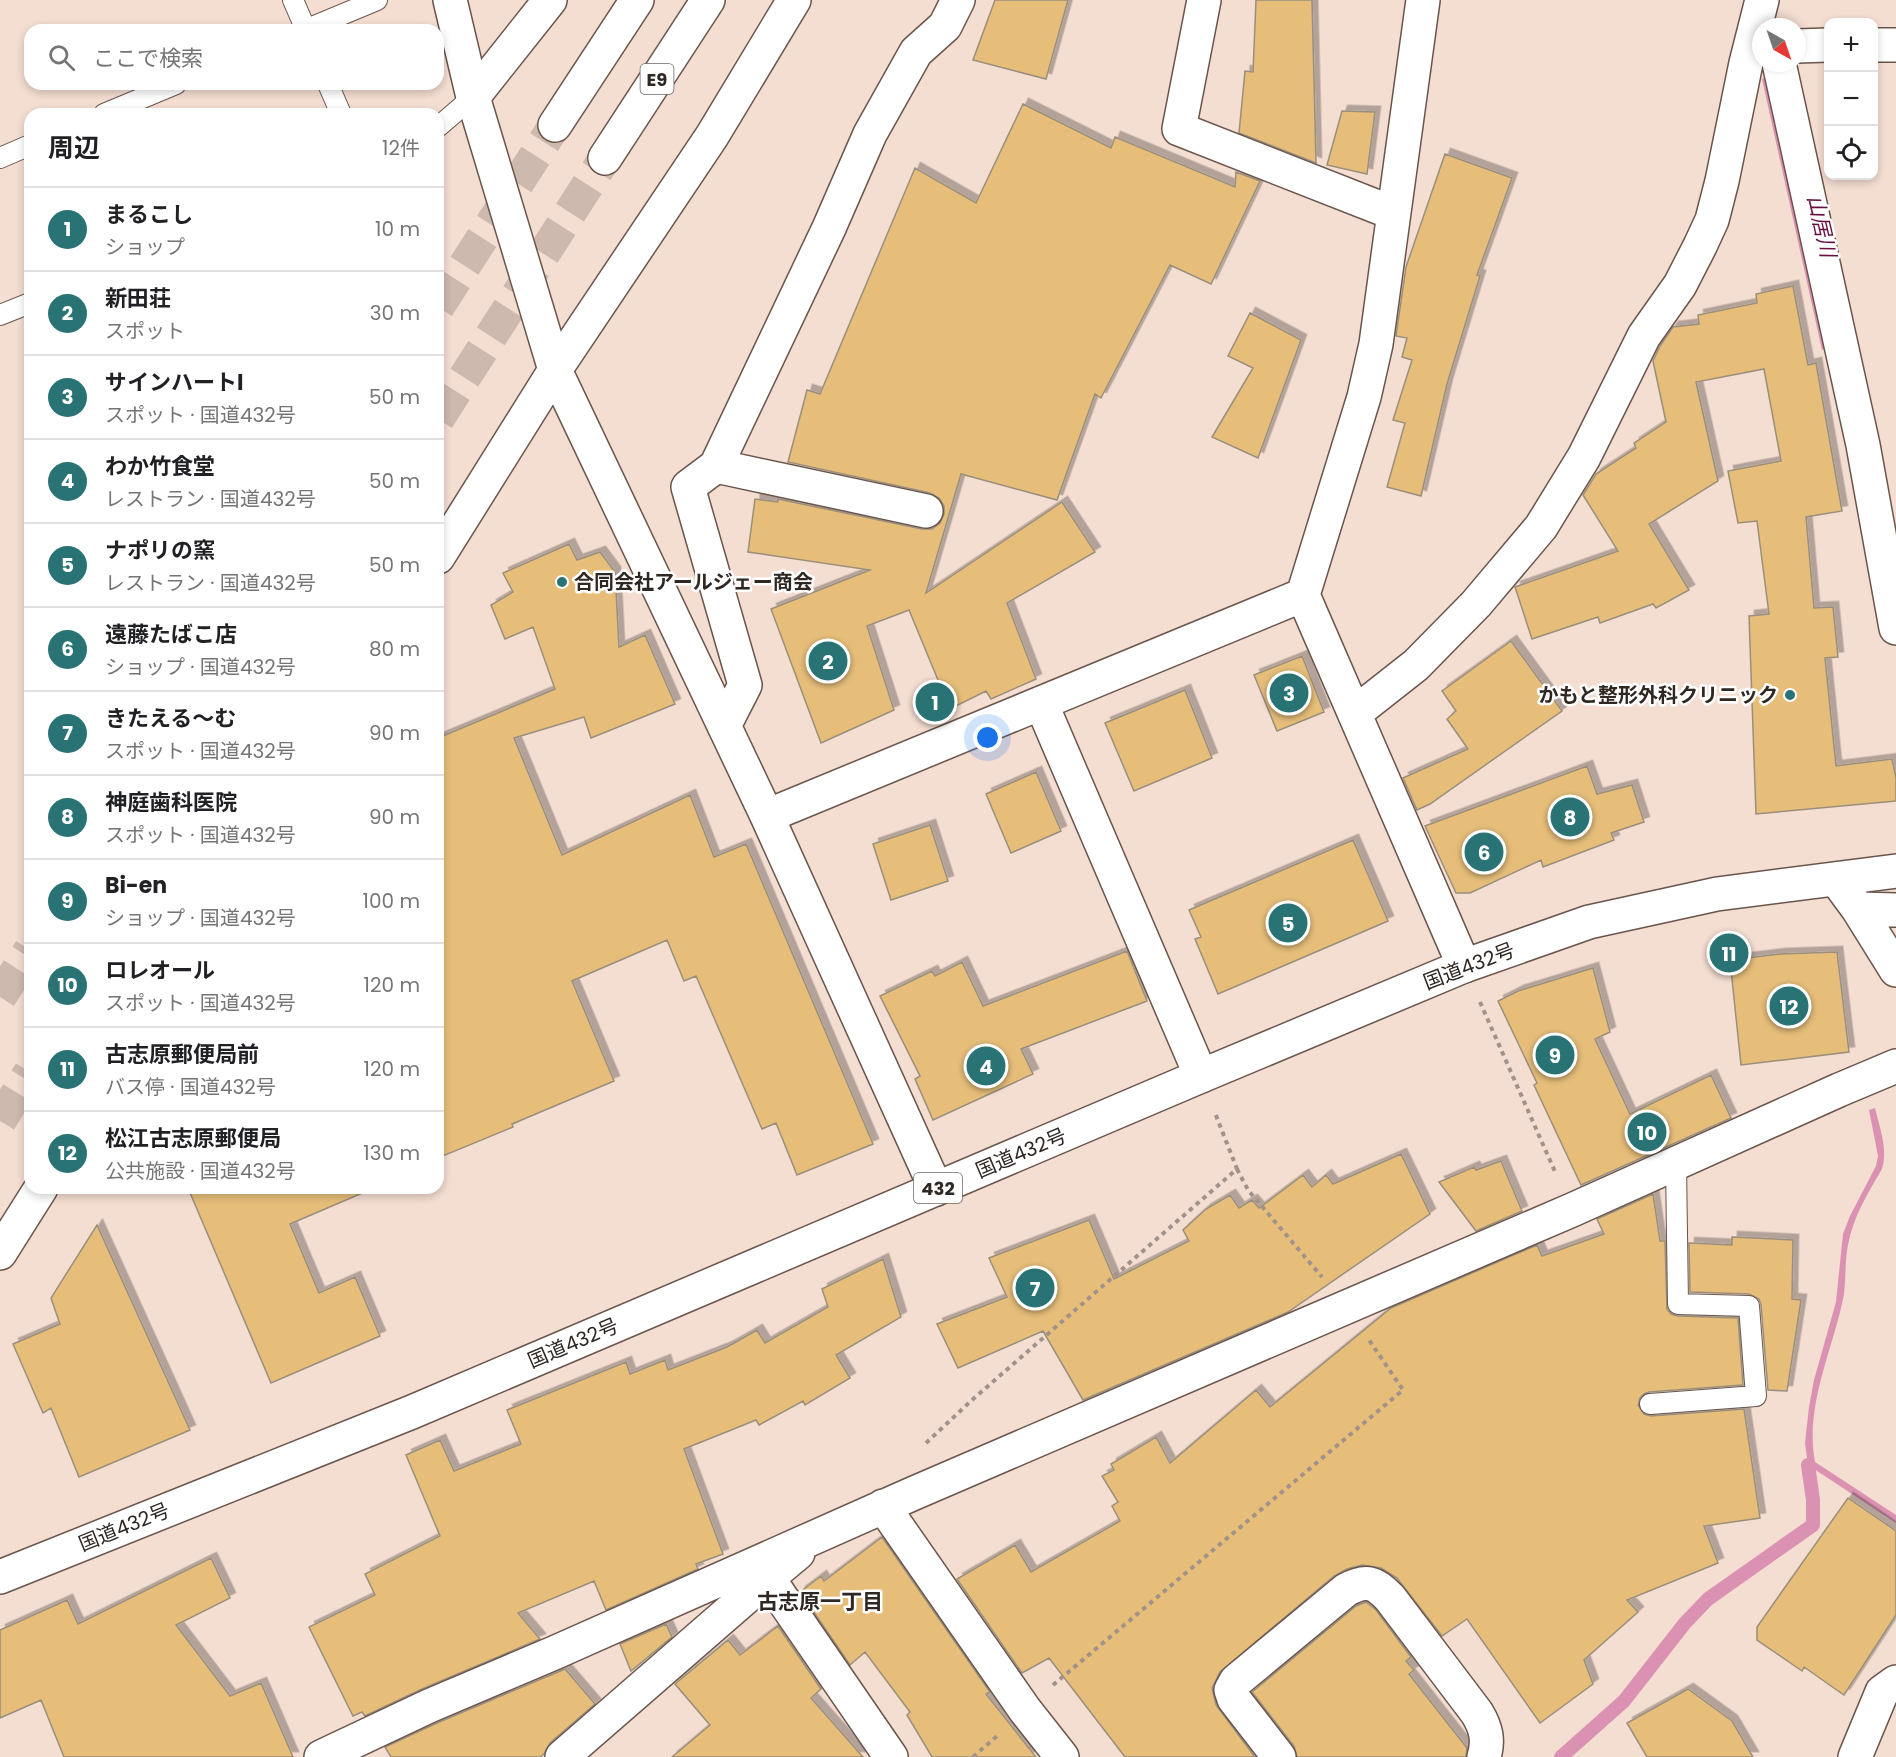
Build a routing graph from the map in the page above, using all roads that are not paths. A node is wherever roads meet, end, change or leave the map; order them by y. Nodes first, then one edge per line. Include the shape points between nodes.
1 (293, 0) edge
2 (377, 0) edge
3 (450, 0) edge
4 (550, 0) edge
5 (637, 0) edge
6 (708, 0) edge
7 (794, 0) edge
8 (958, 0) edge
9 (1204, 0) edge
10 (1423, 0) edge
11 (1763, 0) edge
12 (1768, 18) edge
13 (303, 24) edge
14 (319, 24) edge
15 (1824, 45) edge
16 (1878, 45) edge
17 (1896, 45) edge
18 (1806, 46) edge
19 (1781, 72) edge
20 (162, 90) edge
21 (331, 90) edge
22 (473, 97) junction
23 (118, 108) edge
24 (338, 108) edge
25 (444, 122) edge
26 (555, 125) tunnel mouth
27 (24, 148) edge
28 (0, 158) edge
29 (605, 158) tunnel mouth
30 (1393, 213) junction
31 (24, 305) edge
32 (0, 315) edge
33 (555, 370) junction
34 (716, 466) junction
35 (926, 511) dead end
36 (444, 547) edge
37 (1303, 596) junction
38 (1896, 628) edge
39 (1041, 704) junction
40 (1355, 713) junction
41 (724, 726) junction
42 (767, 816) junction
43 (1896, 871) edge
44 (1836, 879) junction
45 (1858, 909) junction
46 (1896, 910) edge
47 (1464, 966) junction
48 (1896, 970) edge
49 (1896, 1066) edge
50 (1201, 1076) junction
51 (1676, 1164) junction
52 (936, 1189) junction
53 (37, 1194) edge
54 (0, 1253) edge
55 (1650, 1404) dead end
56 (883, 1506) junction
57 (823, 1533) junction
58 (6, 1569) edge
59 (768, 1578) junction
60 (1896, 1682) edge
61 (321, 1757) edge
62 (562, 1757) edge
63 (891, 1757) edge
64 (1062, 1757) edge
65 (1280, 1757) edge
66 (1484, 1757) edge
67 (1855, 1757) edge

1 - 13 lane
2 - 14 lane
3 - 22 main road
4 - 22 main road
5 - 26 main road
6 - 29 main road, E9
7 - 33 main road via 712,136
8 - 34 main road via 945,26 916,52 870,135
9 - 30 main road via 1179,129
10 - 30 main road
11 - 12 main road
11 - 40 main road via 1712,220 1680,285 1644,336 1584,457 1540,526 1476,604 1416,665
15 - 18 main road
16 - 17 main road
19 - 38 main road via 1863,445
20 - 23 lane
21 - 24 lane
22 - 25 lane
22 - 33 main road
27 - 28 lane
30 - 37 main road via 1376,344 1366,387
31 - 32 lane
33 - 36 main road
33 - 41 main road
34 - 35 main road
34 - 41 main road via 688,487 744,685
37 - 39 main road
37 - 40 main road
39 - 42 main road
39 - 50 main road
40 - 47 main road
41 - 42 main road
42 - 52 main road
43 - 44 main road, 国道432号 / 432
44 - 45 main road
44 - 47 main road, 国道432号 / 432 via 1718,894 1589,922
45 - 46 main road
45 - 48 main road
47 - 50 main road, 国道432号 / 432
49 - 51 main road
50 - 52 main road, 国道432号 / 432
51 - 55 lane via 1678,1304 1749,1306 1756,1396
51 - 56 main road
52 - 58 main road, 国道432号 / 432 via 412,1412
53 - 54 main road
56 - 57 main road
56 - 64 main road
57 - 59 main road
57 - 61 main road
59 - 62 main road
59 - 63 main road
60 - 67 main road via 1882,1692
65 - 66 main road via 1234,1699 1231,1690 1236,1680 1346,1590 1371,1583 1390,1598 1477,1713 1485,1727

